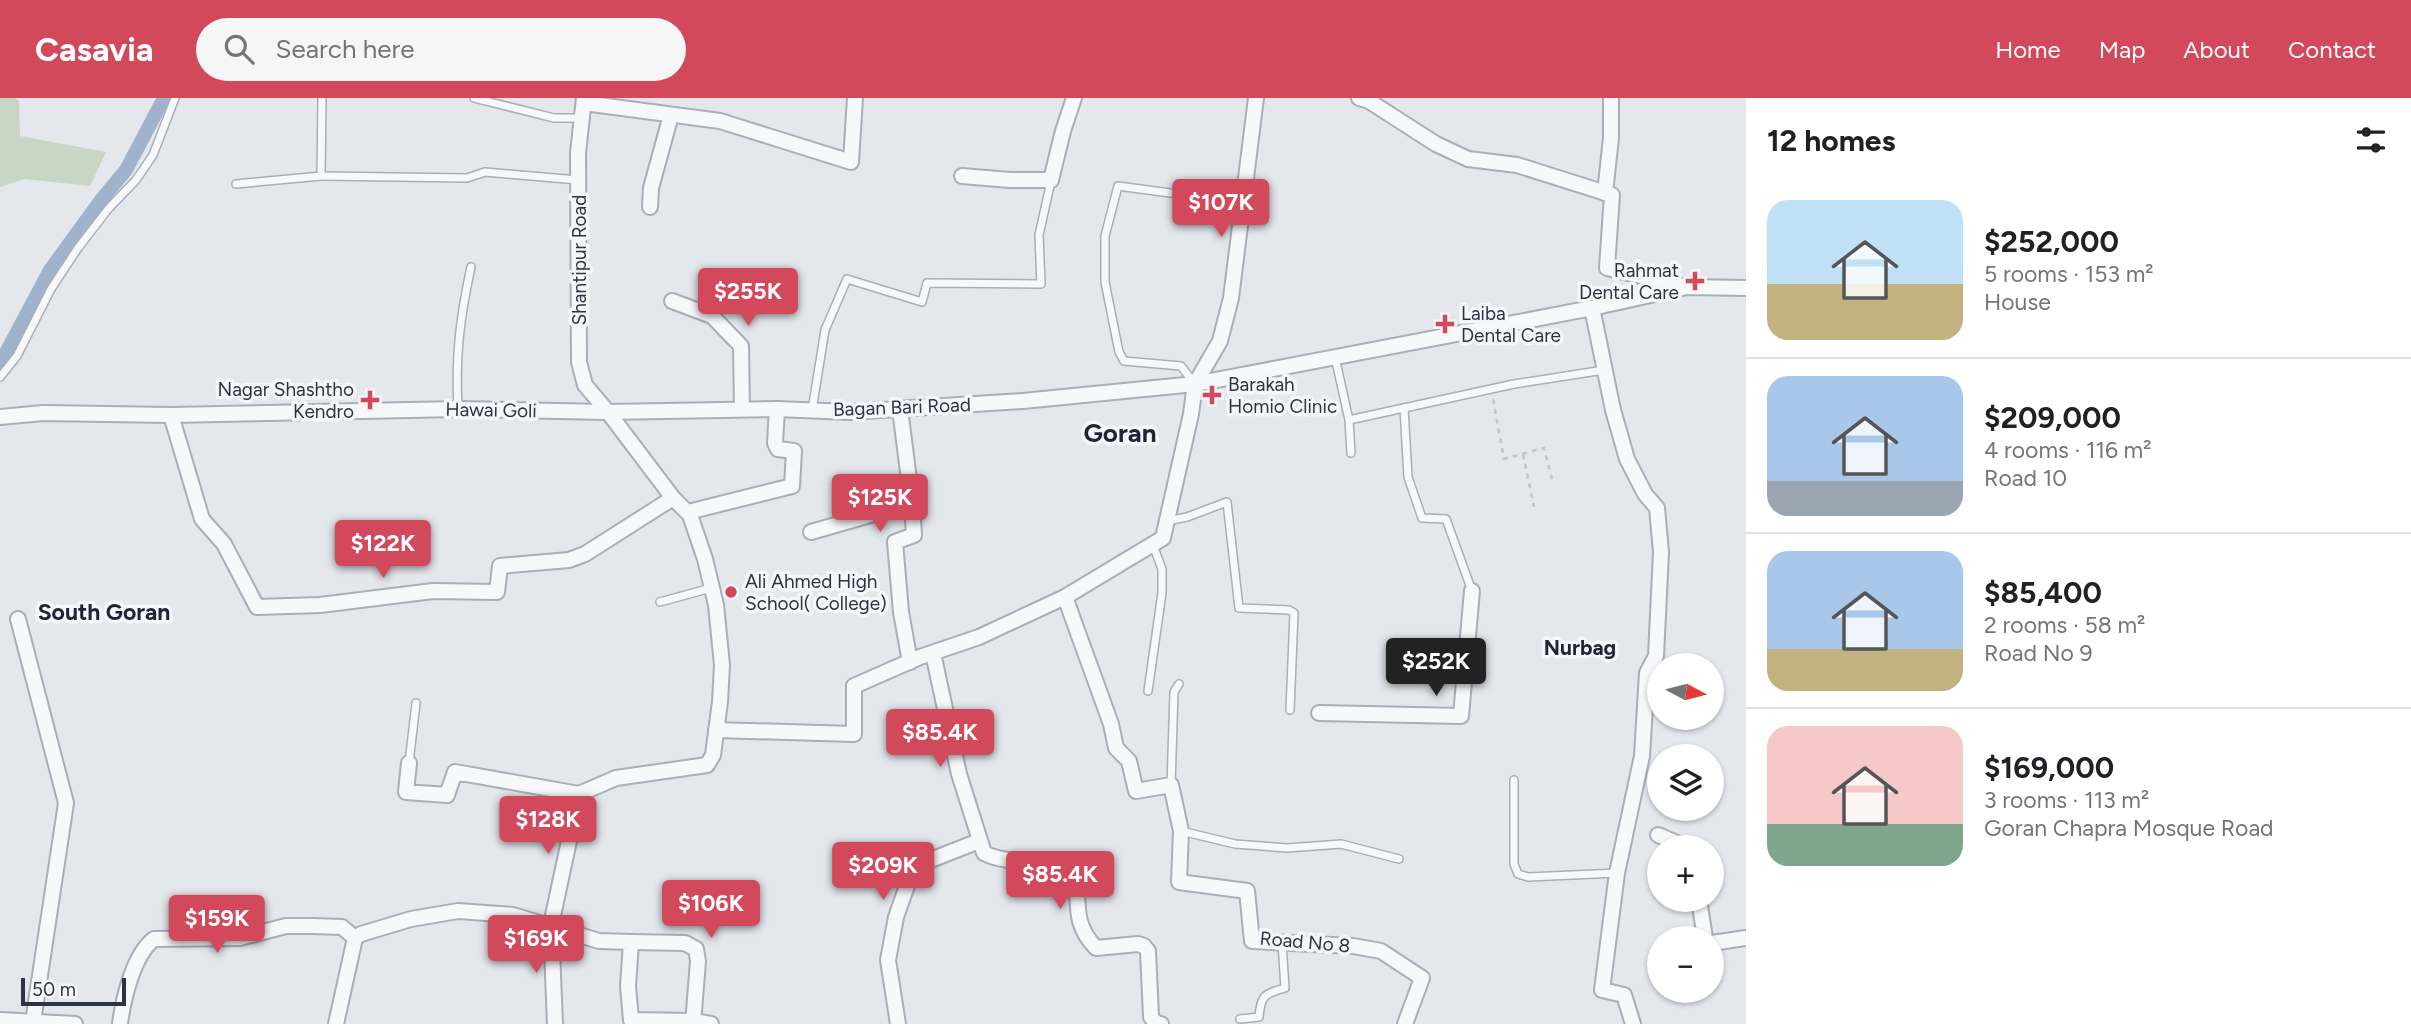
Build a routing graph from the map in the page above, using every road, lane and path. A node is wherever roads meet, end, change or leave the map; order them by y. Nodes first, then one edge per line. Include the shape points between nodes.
1 (175, 98) edge
2 (322, 98) edge
3 (474, 98) edge
4 (855, 98) edge
5 (1073, 98) edge
6 (1256, 98) edge
7 (1359, 98) edge
8 (1611, 98) edge
9 (584, 100) edge
10 (671, 115) junction
11 (582, 118) junction
12 (321, 176) junction
13 (962, 176) dead end
14 (578, 180) junction
15 (1051, 180) junction
16 (236, 184) dead end
17 (1170, 193) dead end
18 (1605, 193) junction
19 (650, 207) dead end
20 (471, 267) dead end
21 (1687, 287) junction
22 (1746, 288) edge
23 (673, 301) dead end
24 (1592, 308) junction
25 (1335, 356) junction
26 (1604, 370) junction
27 (0, 377) edge
28 (1195, 384) junction
29 (1491, 389) junction
30 (901, 408) junction
31 (1404, 408) junction
32 (458, 409) junction
33 (742, 409) junction
34 (777, 409) junction
35 (812, 410) junction
36 (608, 412) junction
37 (172, 415) junction
38 (1, 416) edge
39 (1349, 420) junction
40 (1351, 453) dead end
41 (1523, 454) junction
42 (1552, 479) dead end
43 (673, 498) junction
44 (912, 503) junction
45 (1534, 507) dead end
46 (688, 512) junction
47 (1167, 521) junction
48 (811, 532) dead end
49 (1153, 544) junction
50 (712, 588) junction
51 (1472, 591) joint
52 (1065, 597) junction
53 (660, 602) dead end
54 (18, 619) dead end
55 (933, 653) junction
56 (910, 662) junction
57 (1179, 684) dead end
58 (1148, 691) dead end
59 (416, 703) dead end
60 (1290, 710) dead end
61 (1319, 712) dead end
62 (716, 730) junction
63 (409, 763) joint
64 (1514, 780) dead end
65 (1171, 785) junction
66 (579, 794) junction
67 (1181, 831) junction
68 (979, 841) junction
69 (1399, 859) dead end
70 (1617, 873) junction
71 (551, 925) junction
72 (1746, 937) edge
73 (355, 938) junction
74 (1724, 941) edge
75 (631, 942) junction
76 (1282, 943) junction
77 (1240, 1019) dead end
78 (0, 1020) edge
79 (33, 1022) junction
80 (631, 1022) edge
81 (693, 1022) edge
82 (75, 1024) edge
83 (120, 1024) edge
84 (336, 1024) edge
85 (555, 1024) edge
86 (711, 1024) edge
87 (898, 1024) edge
88 (1161, 1024) edge
89 (1405, 1024) edge
90 (1633, 1024) edge

1 - 27 lane via 153,155 78,248 17,356
2 - 12 lane
3 - 11 lane via 554,118
4 - 10 street via 851,162 720,121
5 - 15 street
6 - 28 street via 1231,298 1220,341
7 - 18 street via 1468,159 1517,165
8 - 18 street
9 - 10 street
9 - 11 street, Shantipur Road
10 - 19 street
11 - 14 street, Shantipur Road
12 - 14 lane via 467,178 485,172
12 - 16 lane
13 - 15 street
14 - 36 street, Shantipur Road via 579,362 585,385
15 - 35 lane via 1038,235 1041,284 927,283 922,302 847,279 825,330
17 - 28 lane via 1118,186 1105,236 1105,282 1124,361 1181,366
18 - 21 street via 1612,195 1607,268
20 - 32 lane via 459,324
21 - 22 street
21 - 24 street, Bagan Bari Road
23 - 33 street via 712,316 741,346
24 - 25 street, Bagan Bari Road
24 - 26 street
25 - 28 street, Bagan Bari Road
25 - 39 lane
26 - 29 lane
26 - 70 street via 1627,459 1657,509 1661,552 1656,656 1647,673 1642,756
28 - 30 street, Bagan Bari Road
28 - 47 street
29 - 31 lane
29 - 41 path via 1504,459
30 - 35 street, Bagan Bari Road
30 - 44 street
31 - 39 lane
31 - 51 lane via 1407,469 1422,518 1446,519
32 - 36 street, Hawai Goli
32 - 37 street, Hawai Goli
33 - 34 street, Bagan Bari Road
33 - 36 street, Bagan Bari Road
34 - 35 street, Bagan Bari Road
34 - 46 street via 775,443 778,449 794,451 792,486
36 - 43 street, Shantipur Road
37 - 38 street, Hawai Goli
37 - 43 street via 202,519 224,544 257,607 320,605 433,591 497,592 500,566 569,560
39 - 40 lane
41 - 42 path via 1544,449
41 - 45 path
43 - 46 street, Shantipur Road
44 - 48 street
44 - 56 street via 914,535 895,542
46 - 50 street
47 - 49 street via 1163,538
47 - 60 lane via 1227,502 1238,608 1294,613
49 - 52 street
49 - 58 lane via 1162,569 1162,593
50 - 53 lane
50 - 62 street via 722,665
51 - 61 street via 1461,716
52 - 55 street
52 - 65 street via 1116,748 1129,761 1136,791
54 - 79 street via 66,803
55 - 56 street
55 - 68 street via 959,774
56 - 62 street via 854,686 854,733
57 - 65 lane via 1174,692
59 - 63 lane
62 - 66 street via 707,765 616,778
63 - 66 street via 406,792 447,795 455,772
64 - 70 lane via 1514,864 1518,874
65 - 67 street, Road No 8
66 - 71 street
67 - 69 lane via 1235,844 1287,848 1341,844
67 - 76 street, Road No 8 via 1179,882 1247,891 1252,941
68 - 87 street via 923,863 908,883 888,960
68 - 88 street via 984,853 991,856 1074,865 1078,922 1096,948 1144,946 1151,1017
70 - 90 street via 1602,990 1624,995
71 - 73 street via 513,915 458,911 411,919
71 - 75 street via 599,941
71 - 85 street
72 - 74 street
73 - 83 street via 342,928 286,926 240,938 153,939 128,984
73 - 84 street
75 - 80 street
75 - 81 street via 685,943 696,949
76 - 77 lane via 1285,988 1262,999 1259,1017
76 - 89 street, Road No 8 via 1353,946 1391,957 1422,978
78 - 79 street
79 - 82 street
80 - 81 street
81 - 86 street

